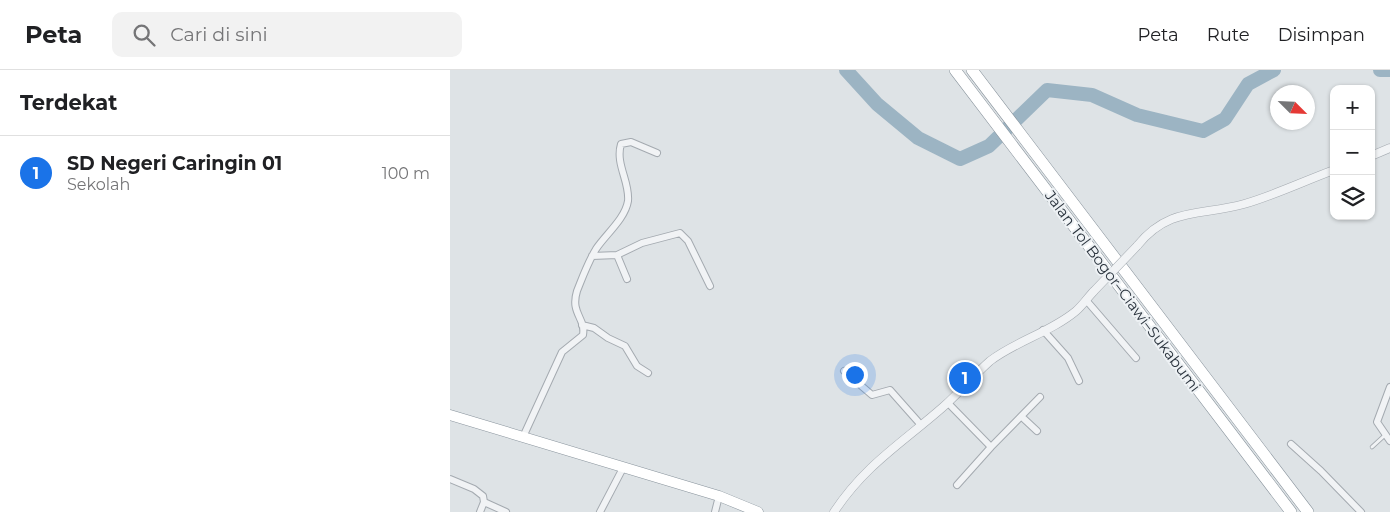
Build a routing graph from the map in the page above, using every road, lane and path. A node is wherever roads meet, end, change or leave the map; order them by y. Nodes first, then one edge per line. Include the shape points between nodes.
1 (955, 70) edge
2 (972, 70) edge
3 (1390, 148) edge
4 (657, 153) dead end
5 (1375, 154) edge
6 (1330, 172) edge
7 (1092, 240) junction
8 (617, 255) junction
9 (592, 256) junction
10 (628, 279) dead end
11 (710, 286) dead end
12 (1086, 300) junction
13 (582, 325) junction
14 (1043, 330) junction
15 (1136, 358) dead end
16 (844, 371) dead end
17 (648, 373) dead end
18 (1079, 381) dead end
19 (1390, 386) edge
20 (1040, 397) dead end
21 (948, 403) junction
22 (450, 415) edge
23 (1022, 417) junction
24 (921, 425) junction
25 (1037, 431) dead end
26 (1384, 436) junction
27 (523, 437) junction
28 (1390, 441) edge
29 (1291, 444) dead end
30 (1372, 446) dead end
31 (991, 447) junction
32 (623, 468) junction
33 (450, 480) edge
34 (958, 485) dead end
35 (719, 496) junction
36 (484, 502) junction
37 (480, 512) edge
38 (506, 512) edge
39 (600, 512) edge
40 (715, 512) edge
41 (758, 512) edge
42 (834, 512) edge
43 (1291, 512) edge
44 (1308, 512) edge
45 (1361, 512) edge

1 - 7 highway, Jalan Tol Bogor–Ciawi–Sukabumi
2 - 7 highway, Jalan Tol Bogor–Ciawi–Sukabumi
3 - 5 street
4 - 9 street via 632,142 621,144 619,156 628,202
6 - 12 street, bridge via 1246,203 1175,217 1145,236
7 - 43 highway, Jalan Tol Bogor–Ciawi–Sukabumi via 1176,362
7 - 44 highway, Jalan Tol Bogor–Ciawi–Sukabumi via 1186,354
8 - 9 street
8 - 10 street
8 - 11 street via 680,232 688,241
9 - 13 street via 575,301 575,312
12 - 14 street via 1067,317
12 - 15 street
13 - 17 street via 594,328 625,346 637,366
13 - 27 street via 581,337 560,356
14 - 18 street via 1068,358
14 - 21 street via 990,362
16 - 24 street via 872,395 890,390
19 - 26 street via 1378,419
20 - 23 street
21 - 24 street
21 - 31 street
22 - 27 highway
23 - 25 street
23 - 31 street
24 - 42 street via 870,466
26 - 28 street
26 - 30 lane
27 - 32 highway
29 - 45 street
31 - 34 street
32 - 35 highway
32 - 39 street
33 - 36 street via 478,492
35 - 40 street
35 - 41 highway
36 - 37 street
36 - 38 street

